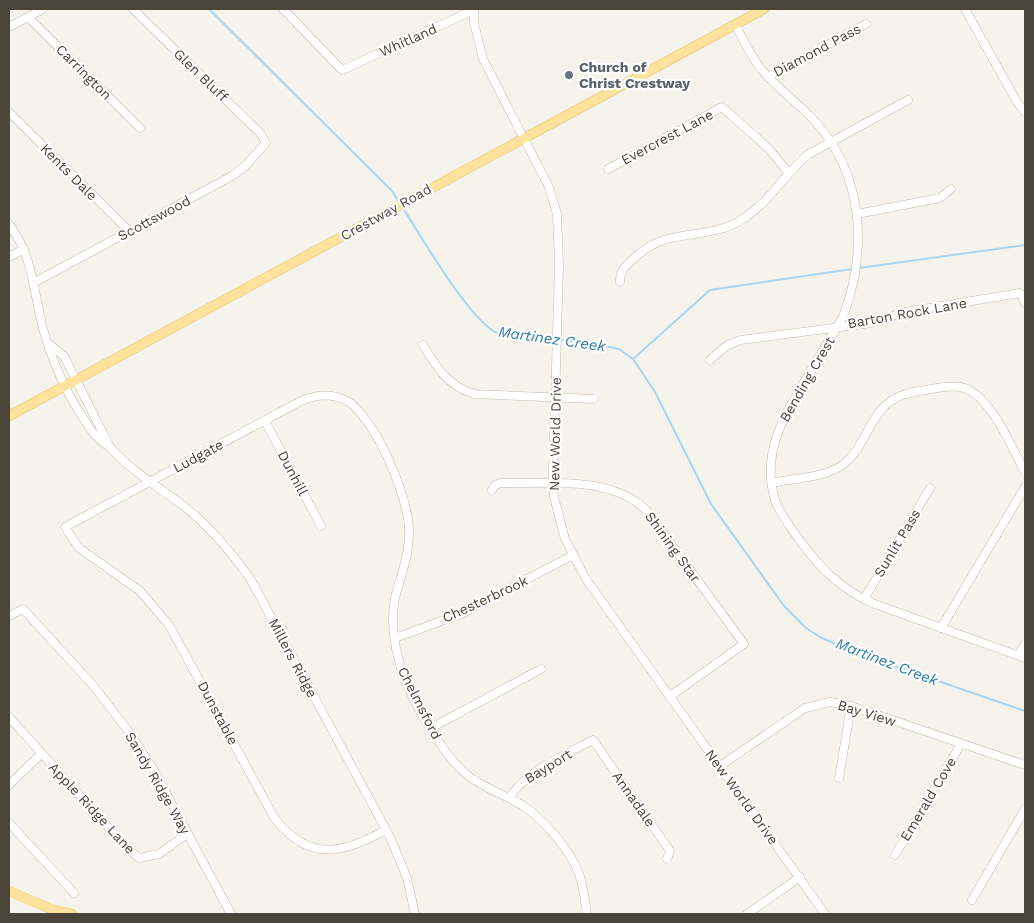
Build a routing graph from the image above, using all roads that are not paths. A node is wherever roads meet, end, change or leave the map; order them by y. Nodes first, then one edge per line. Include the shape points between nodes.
1 (43, 9) edge
2 (133, 9) edge
3 (283, 9) edge
4 (764, 9) edge
5 (474, 10) edge
6 (968, 11) edge
7 (28, 17) junction
8 (735, 24) junction
9 (866, 24) dead end
10 (9, 27) edge
11 (768, 77) junction
12 (908, 100) dead end
13 (9, 112) edge
14 (1025, 112) edge
15 (140, 128) dead end
16 (524, 137) junction
17 (830, 142) junction
18 (266, 144) joint
19 (608, 169) dead end
20 (788, 172) junction
21 (951, 189) dead end
22 (857, 214) junction
23 (9, 224) edge
24 (130, 231) junction
25 (24, 249) junction
26 (9, 257) edge
27 (35, 282) junction
28 (620, 282) dead end
29 (1025, 303) edge
30 (838, 326) junction
31 (49, 344) junction
32 (424, 345) dead end
33 (710, 360) dead end
34 (76, 379) junction
35 (64, 386) junction
36 (335, 396) joint
37 (555, 398) junction
38 (594, 399) dead end
39 (91, 408) junction
40 (80, 414) junction
41 (9, 416) edge
42 (265, 421) junction
43 (110, 447) junction
44 (1025, 472) edge
45 (148, 482) junction
46 (772, 483) junction
47 (554, 484) junction
48 (1025, 487) edge
49 (930, 488) dead end
50 (492, 490) dead end
51 (321, 526) dead end
52 (65, 527) joint
53 (573, 555) junction
54 (864, 599) junction
55 (9, 616) edge
56 (941, 628) junction
57 (395, 638) junction
58 (1025, 644) edge
59 (1022, 657) edge
60 (541, 669) dead end
61 (669, 697) junction
62 (851, 706) junction
63 (10, 721) edge
64 (432, 728) junction
65 (593, 740) joint
66 (961, 744) junction
67 (41, 754) junction
68 (1025, 765) edge
69 (720, 766) junction
70 (839, 778) dead end
71 (9, 785) edge
72 (509, 798) junction
73 (1025, 809) edge
74 (9, 823) edge
75 (16, 830) junction
76 (386, 830) junction
77 (187, 834) junction
78 (9, 836) edge
79 (895, 855) dead end
80 (667, 859) dead end
81 (800, 876) junction
82 (9, 891) edge
83 (74, 893) dead end
84 (972, 900) dead end
85 (53, 912) edge
86 (72, 914) edge
87 (230, 914) edge
88 (415, 914) edge
89 (587, 914) edge
90 (747, 914) edge
91 (825, 914) edge

1 - 7 street
2 - 18 street, Glen Bluff via 261,134
3 - 5 street, Whitland via 342,70
4 - 8 main road, Crestway Road
5 - 16 street, New World Drive via 474,24 484,59
6 - 14 street
7 - 10 street
7 - 15 street, Carrington
8 - 11 street, Bending Crest
8 - 16 main road, Crestway Road
9 - 11 street, Diamond Pass
11 - 17 street, Bending Crest via 814,120
12 - 17 street
13 - 24 street, Kents Dale
16 - 34 main road, Crestway Road
16 - 37 street, New World Drive via 549,187 560,235
17 - 20 street
17 - 22 street, Bending Crest via 849,179
18 - 24 street, Scottswood via 232,176
19 - 20 street, Evercrest Lane via 722,108 768,148
20 - 28 street via 748,216 720,229 662,240 645,249 624,268
21 - 22 street via 940,198
22 - 30 street, Bending Crest via 859,258 849,301
23 - 25 street, Millers Ridge
24 - 27 street, Scottswood
25 - 26 street
25 - 27 street, Millers Ridge
27 - 31 street, Millers Ridge
29 - 30 street, Barton Rock Lane via 1020,293
30 - 33 street, Barton Rock Lane via 741,340 726,346
30 - 46 street, Bending Crest via 782,419 774,440
31 - 34 street, Millers Ridge via 64,356
31 - 35 street, Millers Ridge
32 - 37 street via 442,374 463,390 485,395
34 - 35 main road, Crestway Road
34 - 39 street, Millers Ridge
35 - 40 street, Millers Ridge
35 - 41 main road, Crestway Road
36 - 42 street, Ludgate via 310,398
36 - 57 street, Chelmsford via 362,414 394,472 405,500 409,544 395,600
37 - 38 street
37 - 47 street, New World Drive
39 - 40 street
39 - 43 street, Millers Ridge
40 - 43 street, Millers Ridge via 101,442
42 - 45 street, Ludgate
42 - 51 street, Dunhill
43 - 45 street, Millers Ridge
44 - 46 street via 990,409 978,395 960,387 943,387 905,394 889,402 880,410 857,450 838,468
45 - 52 street, Ludgate
45 - 76 street, Millers Ridge via 202,522 235,557 251,580
46 - 54 street, Bending Crest via 778,508 811,555 837,583
47 - 50 street, Shining Star via 501,483
47 - 53 street, New World Drive via 558,518
47 - 61 street, Shining Star via 610,488 641,505 744,644
48 - 56 street
49 - 54 street, Sunlit Pass
52 - 76 street, Dunstable via 79,548 140,591 169,625 284,831 309,846 330,850 350,847
53 - 57 street, Chesterbrook via 463,613
53 - 61 street, New World Drive via 586,579
54 - 56 street, Bending Crest
55 - 77 street, Sandy Ridge Way via 23,609 114,710 143,753
56 - 59 street, Bending Crest
57 - 64 street, Chelmsford via 404,677
58 - 59 street
60 - 64 street
61 - 69 street, New World Drive
62 - 66 street, Bay View
62 - 69 street, Bay View via 830,702 805,708
62 - 70 street
63 - 67 street, Apple Ridge Lane
64 - 72 street, Chelmsford via 447,754 466,774
65 - 72 street, Bayport via 526,777
65 - 80 street, Annadale via 670,851
66 - 68 street, Bay View
66 - 79 street, Emerald Cove
67 - 71 street
67 - 77 street, Apple Ridge Lane via 139,858 159,854
69 - 81 street, New World Drive
72 - 89 street, Chelmsford via 543,822 576,866
73 - 84 street
74 - 75 street
75 - 78 street
75 - 83 street
76 - 88 street, Millers Ridge via 408,878
77 - 87 street, Sandy Ridge Way via 218,899
81 - 90 street
81 - 91 street, New World Drive
82 - 85 main road
85 - 86 main road

